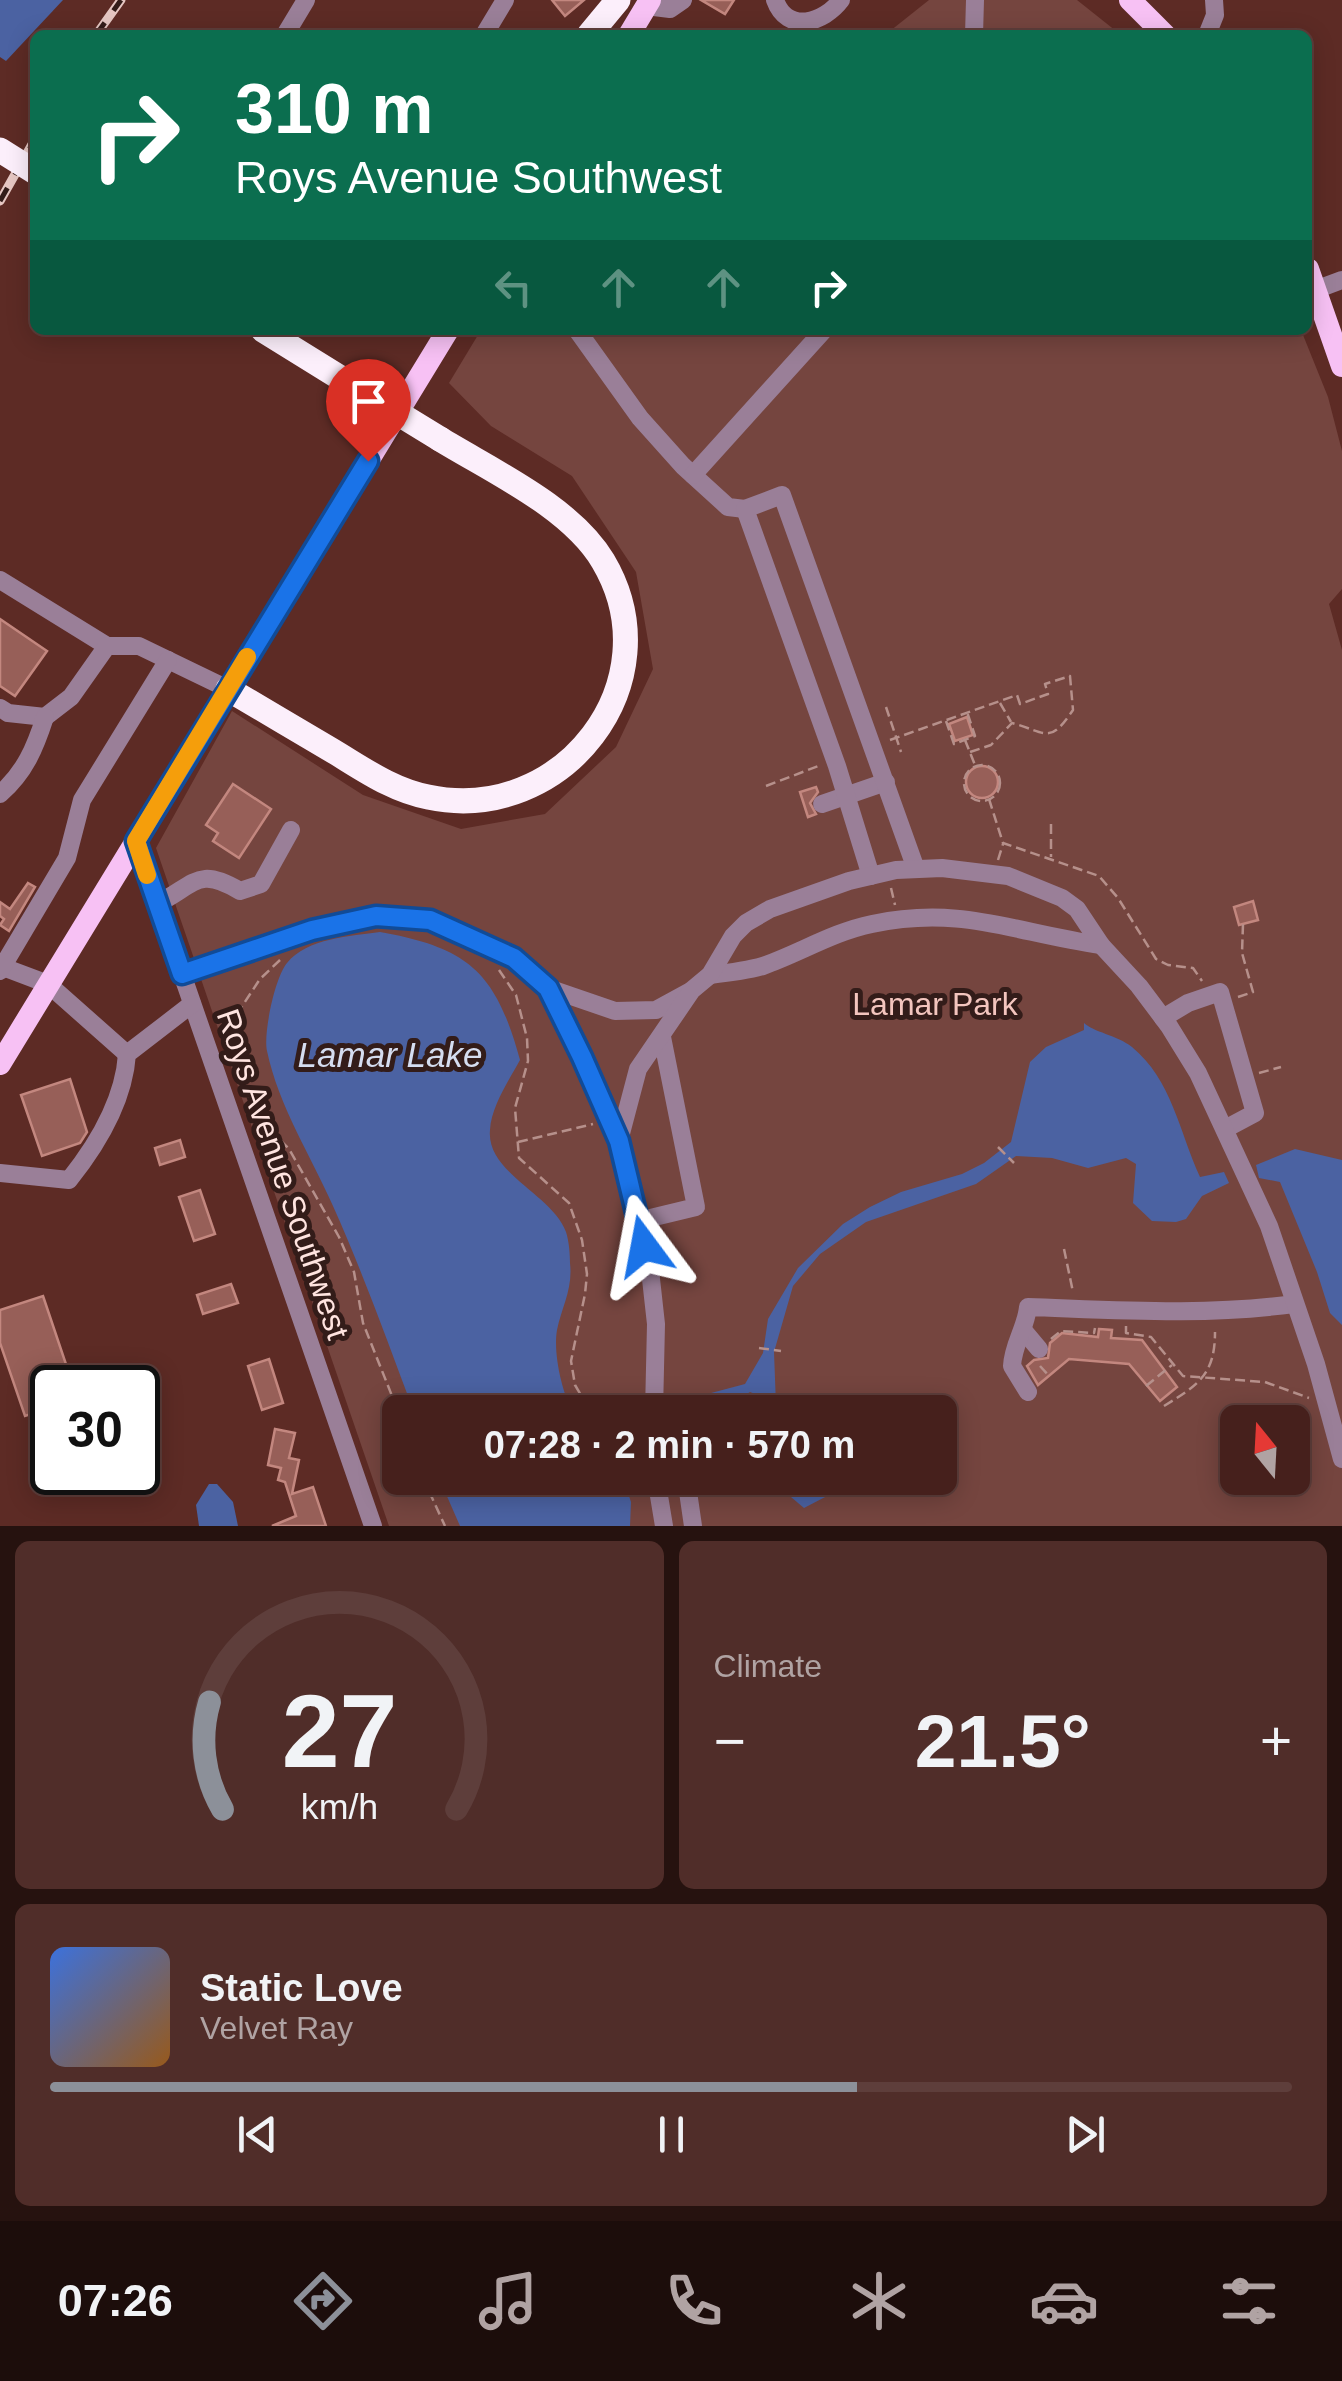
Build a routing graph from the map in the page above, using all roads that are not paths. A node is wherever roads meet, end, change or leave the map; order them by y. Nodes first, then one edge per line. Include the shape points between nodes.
1 (306, 0) edge
2 (505, 0) edge
3 (618, 0) edge
4 (684, 0) edge
5 (775, 0) edge
6 (841, 0) edge
7 (976, 0) edge
8 (1130, 0) edge
9 (1214, 0) edge
10 (648, 3) edge
11 (289, 30) edge
12 (487, 30) edge
13 (592, 30) edge
14 (632, 30) edge
15 (974, 30) edge
16 (1160, 30) edge
17 (1208, 30) edge
18 (0, 150) edge
19 (0, 169) edge
20 (30, 169) edge
21 (30, 187) edge
22 (1312, 280) edge
23 (1342, 280) edge
24 (1312, 283) edge
25 (270, 335) edge
26 (445, 335) edge
27 (581, 335) edge
28 (819, 335) edge
29 (1342, 366) edge
30 (693, 475) junction
31 (745, 509) junction
32 (0, 580) edge
33 (107, 646) junction
34 (168, 660) junction
35 (228, 689) junction
36 (0, 708) edge
37 (46, 717) junction
38 (886, 782) junction
39 (0, 794) edge
40 (847, 796) junction
41 (822, 804) dead end
42 (291, 830) dead end
43 (136, 841) junction
44 (916, 869) junction
45 (879, 874) junction
46 (158, 904) junction
47 (1101, 945) junction
48 (1, 968) edge
49 (182, 974) junction
50 (710, 975) junction
51 (48, 984) junction
52 (548, 988) junction
53 (692, 990) junction
54 (192, 1004) junction
55 (1163, 1018) junction
56 (662, 1036) junction
57 (126, 1054) junction
58 (0, 1064) edge
59 (1224, 1129) junction
60 (619, 1141) junction
61 (0, 1172) edge
62 (638, 1222) junction
63 (1294, 1304) junction
64 (1023, 1330) junction
65 (1039, 1349) road end
66 (1028, 1392) dead end
67 (654, 1395) edge
68 (1342, 1459) edge
69 (659, 1495) edge
70 (688, 1495) edge
71 (374, 1526) edge
72 (664, 1526) edge
73 (693, 1526) edge

1 - 11 street
2 - 12 street
3 - 13 highway
4 - 10 street via 670,9
5 - 6 street via 779,12 808,23 832,13
7 - 15 street
8 - 16 main road
9 - 17 street
10 - 14 main road
18 - 20 highway, bridge
19 - 21 highway
22 - 23 street
24 - 29 main road
25 - 35 highway, bridge via 577,528 603,561 617,596 623,667 611,707 590,742 560,771 480,802 398,790
26 - 35 main road
27 - 30 street via 640,418
28 - 30 street
30 - 31 street via 728,507
31 - 38 street via 782,495
31 - 40 street
32 - 33 street
33 - 34 street via 139,646
33 - 37 street via 71,697
34 - 35 street
34 - 48 street via 82,800 67,858
35 - 43 main road
36 - 37 street
37 - 39 street via 19,777
38 - 40 street
38 - 44 street
40 - 41 street
40 - 45 street
42 - 46 street via 260,884 240,891 218,878 200,878
43 - 46 street, Roys Avenue Southwest
43 - 51 main road
44 - 45 street
44 - 47 street via 1008,876 1045,889 1077,909
45 - 50 street via 806,894 746,923
46 - 49 street, Roys Avenue Southwest
47 - 50 street via 937,916 834,934 762,966
47 - 55 street
48 - 51 street
49 - 52 street via 376,916 430,920 466,934 514,958
49 - 54 street, Roys Avenue Southwest
50 - 53 street
51 - 57 street
51 - 58 main road
52 - 53 street via 615,1011 656,1010
52 - 60 street
53 - 56 street
54 - 57 street
54 - 71 street, Roys Avenue Southwest
55 - 59 street
55 - 59 street via 1188,1002 1215,1000 1255,1113
56 - 60 street via 638,1069
56 - 62 street via 696,1207
57 - 61 street via 126,1072 96,1146 69,1180
59 - 63 street via 1269,1226
60 - 62 street
62 - 67 street via 656,1324
63 - 64 street via 1235,1312 1028,1306
63 - 68 street
64 - 65 street
64 - 66 street via 1012,1366
69 - 72 street
70 - 73 street

